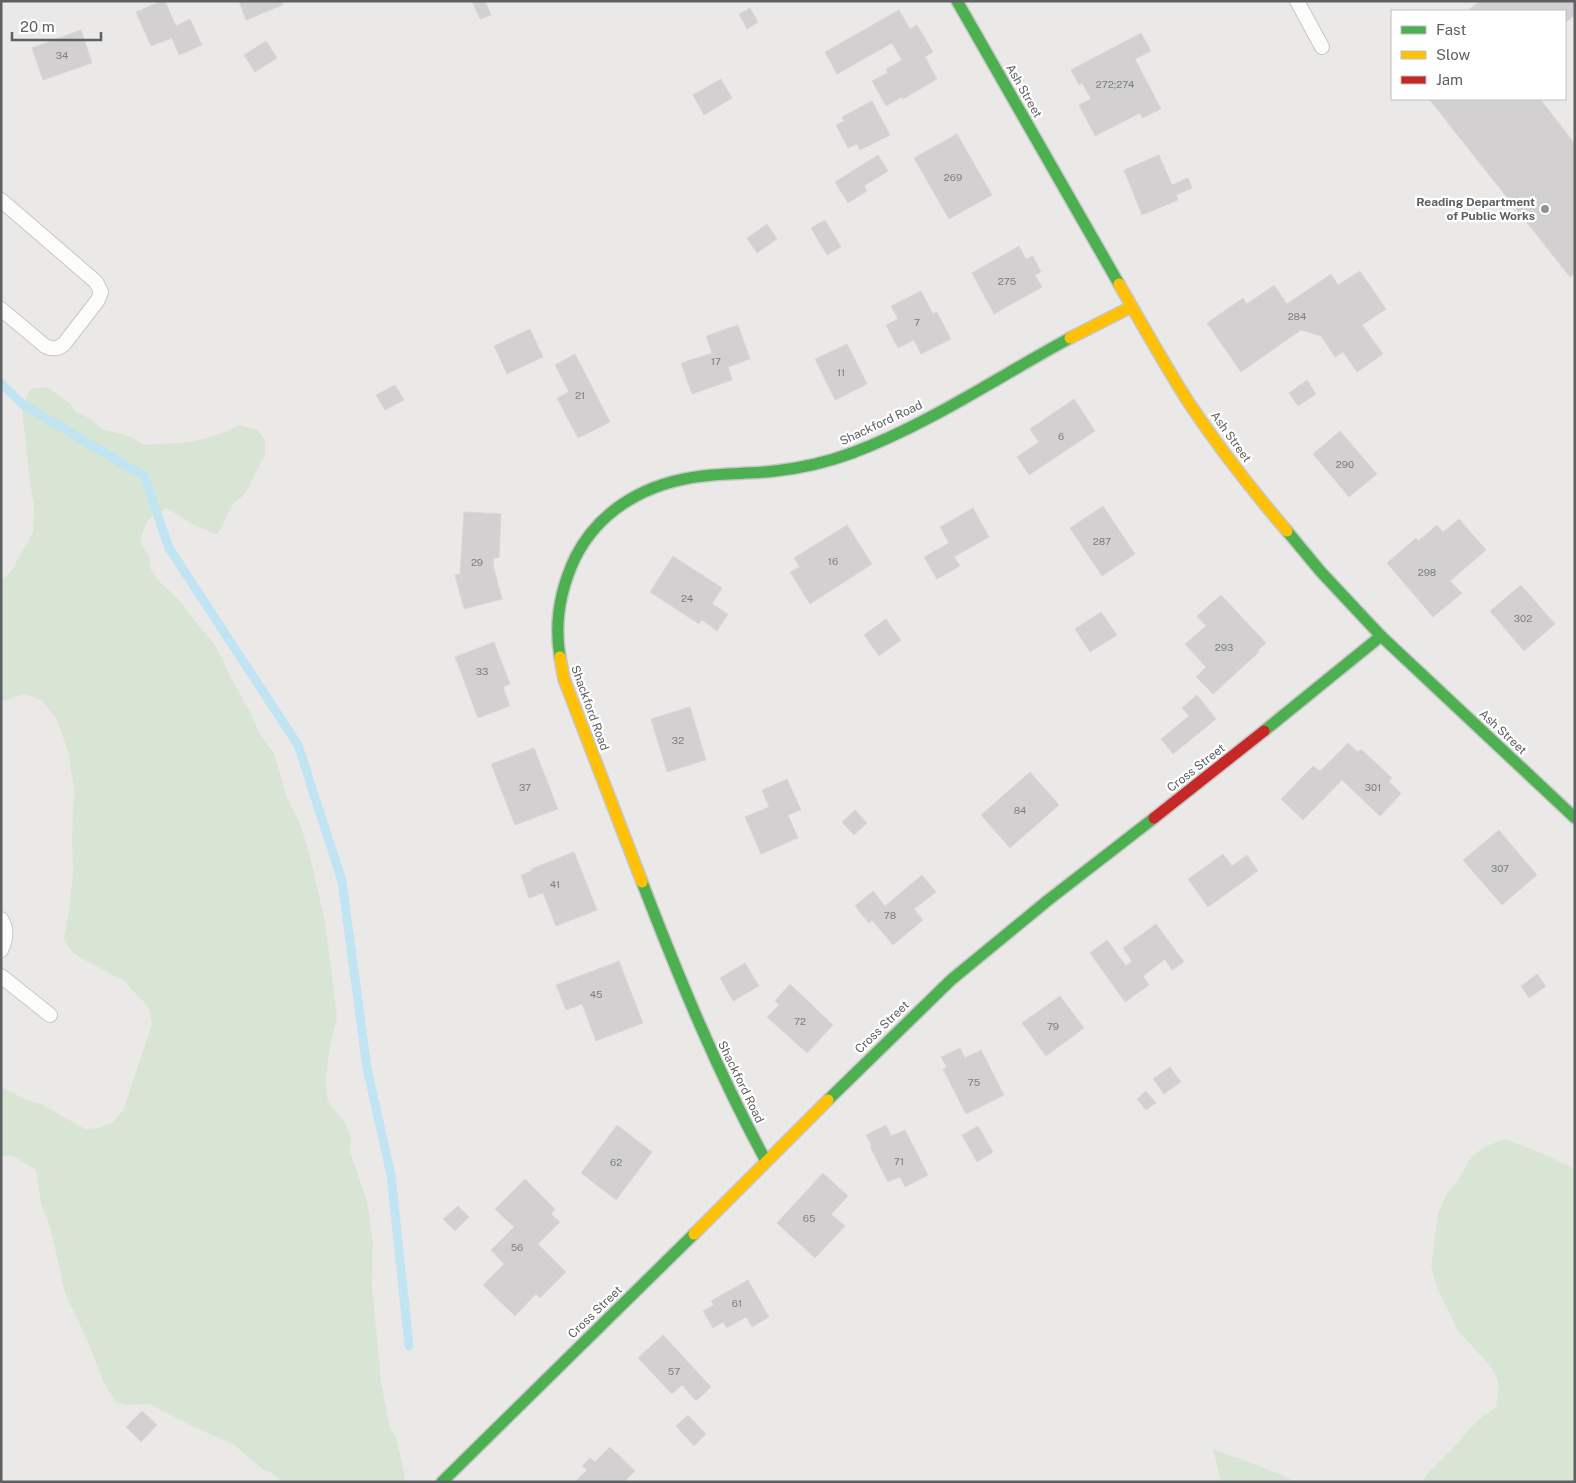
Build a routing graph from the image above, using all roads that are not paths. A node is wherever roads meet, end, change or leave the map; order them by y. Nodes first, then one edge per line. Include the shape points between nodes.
1 (958, 1) edge
2 (1297, 1) edge
3 (1322, 47) dead end
4 (1, 200) edge
5 (1131, 307) junction
6 (1, 309) edge
7 (1381, 636) junction
8 (1575, 818) edge
9 (1, 920) edge
10 (1, 950) edge
11 (1, 976) edge
12 (50, 1015) dead end
13 (766, 1160) junction
14 (442, 1482) edge

1 - 5 street, Ash Street
2 - 3 lane
4 - 6 lane via 96,282 101,292 98,300 57,349 45,346
5 - 7 street, Ash Street via 1190,404 1249,486 1321,572
5 - 13 street, Shackford Road via 930,416 864,448 804,467 676,481 628,500 612,510 587,536 569,570 558,608 557,646 564,679 684,988 709,1047
7 - 8 street, Ash Street
7 - 13 street, Cross Street via 951,980
9 - 10 lane via 6,932
11 - 12 lane
13 - 14 street, Cross Street

